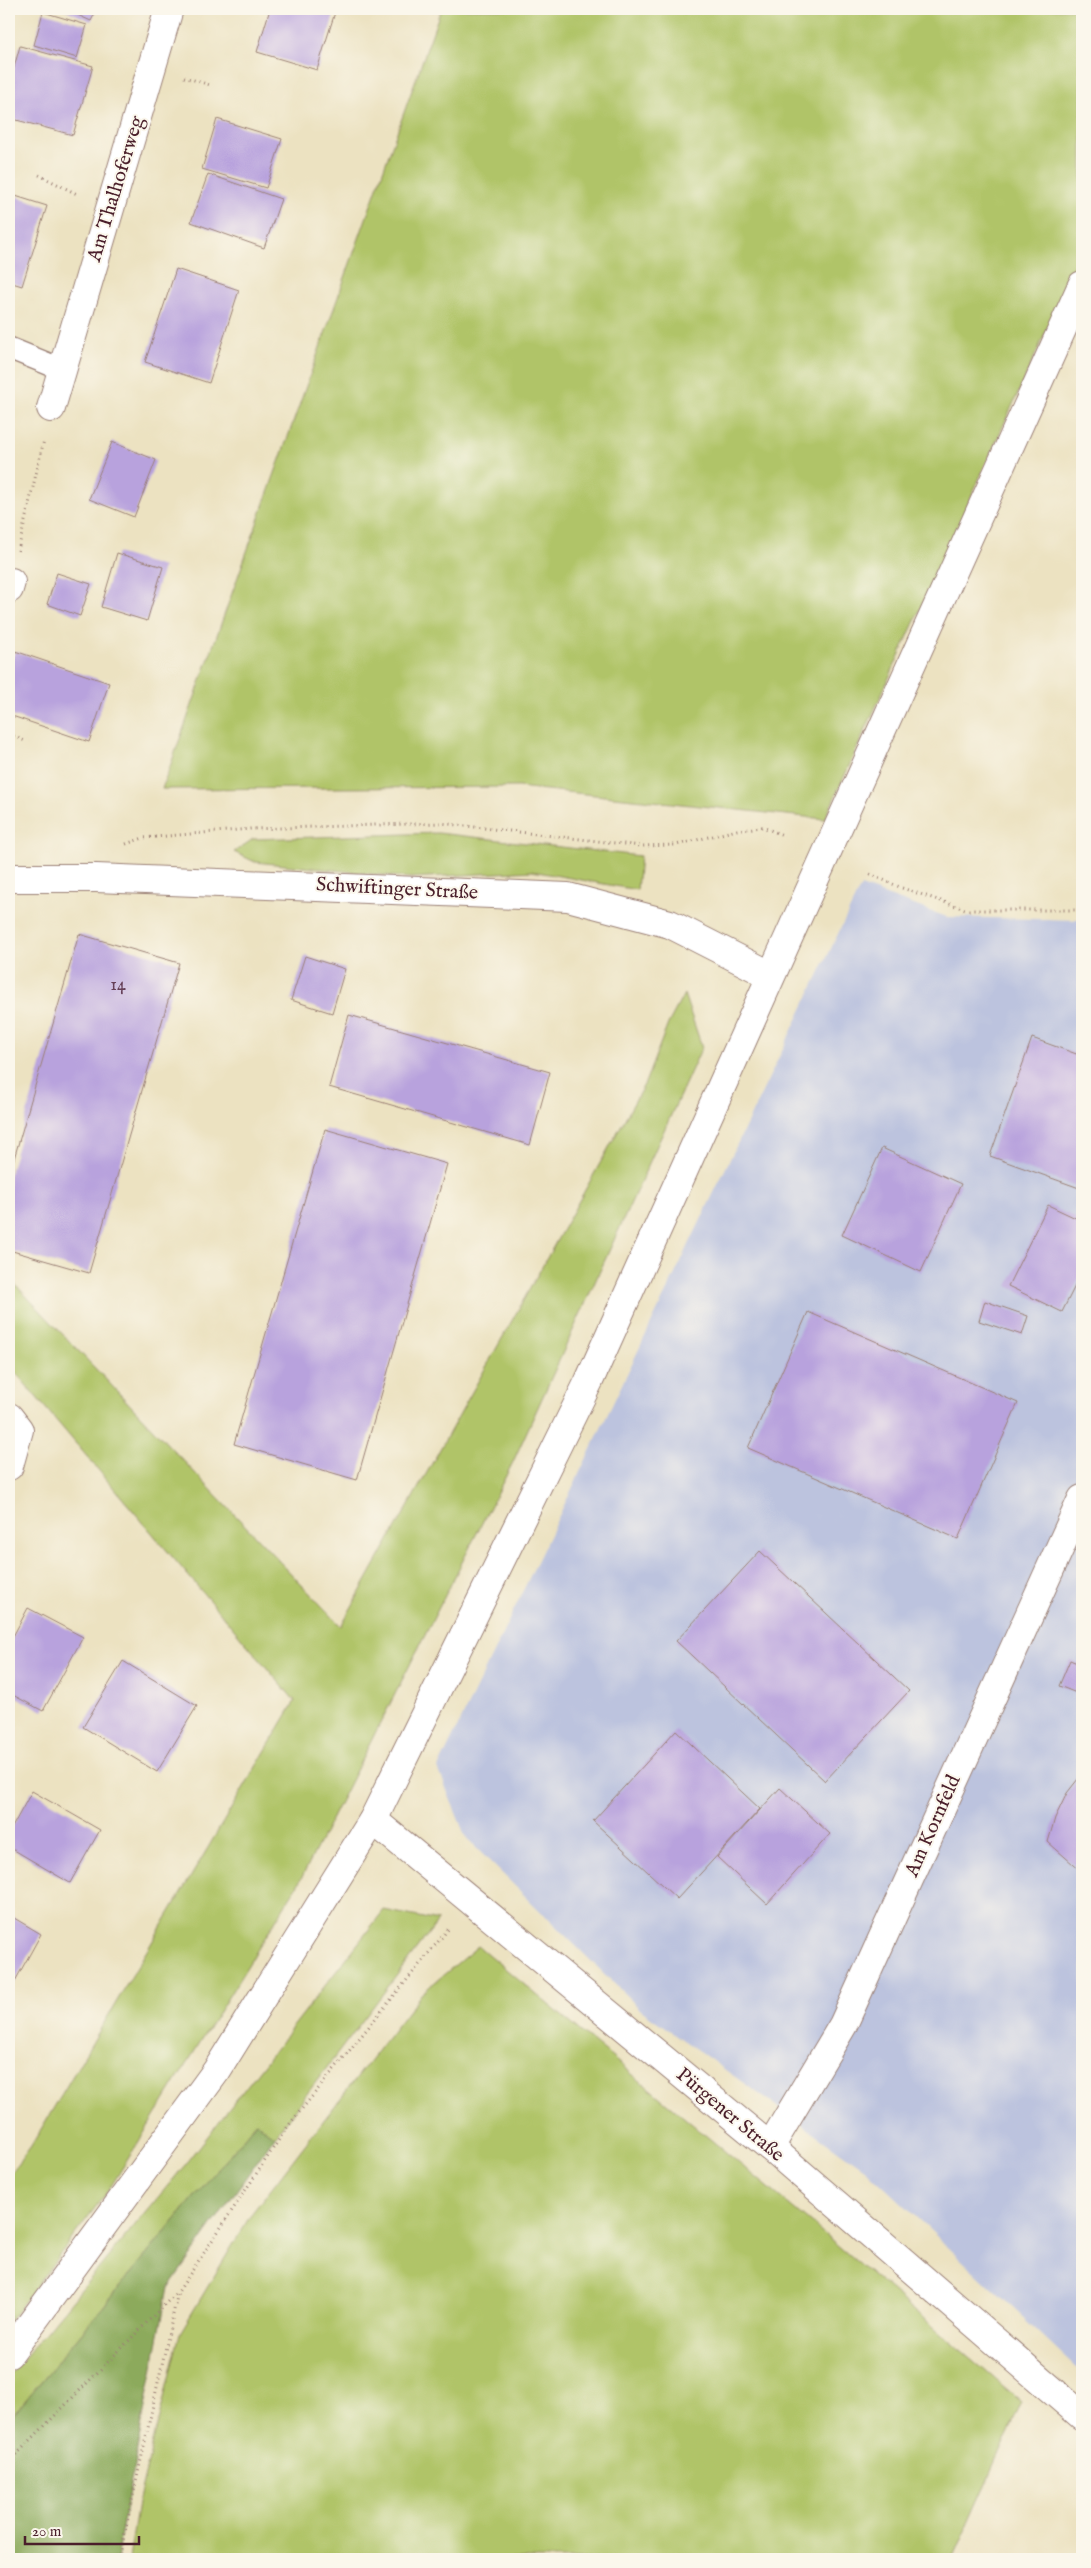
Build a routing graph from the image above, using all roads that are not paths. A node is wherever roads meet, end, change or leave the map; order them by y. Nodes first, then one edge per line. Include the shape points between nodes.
1 (169, 9) edge
2 (1082, 285) edge
3 (9, 348) edge
4 (63, 370) junction
5 (51, 408) road end
6 (9, 878) edge
7 (770, 975) junction
8 (14, 1424) edge
9 (9, 1466) edge
10 (1082, 1499) edge
11 (373, 1820) junction
12 (770, 2147) junction
13 (9, 2354) edge
14 (1082, 2416) edge

1 - 4 street, Am Thalhoferweg
2 - 7 street
3 - 4 lane
4 - 5 street, Am Thalhoferweg
6 - 7 street, Schwiftinger Straße via 96,878 568,897 670,924
7 - 11 street via 589,1381
8 - 9 street
10 - 12 street, Am Kornfeld via 842,2025
11 - 12 street, Pürgener Straße
11 - 13 street via 218,2070
12 - 14 street, Pürgener Straße

